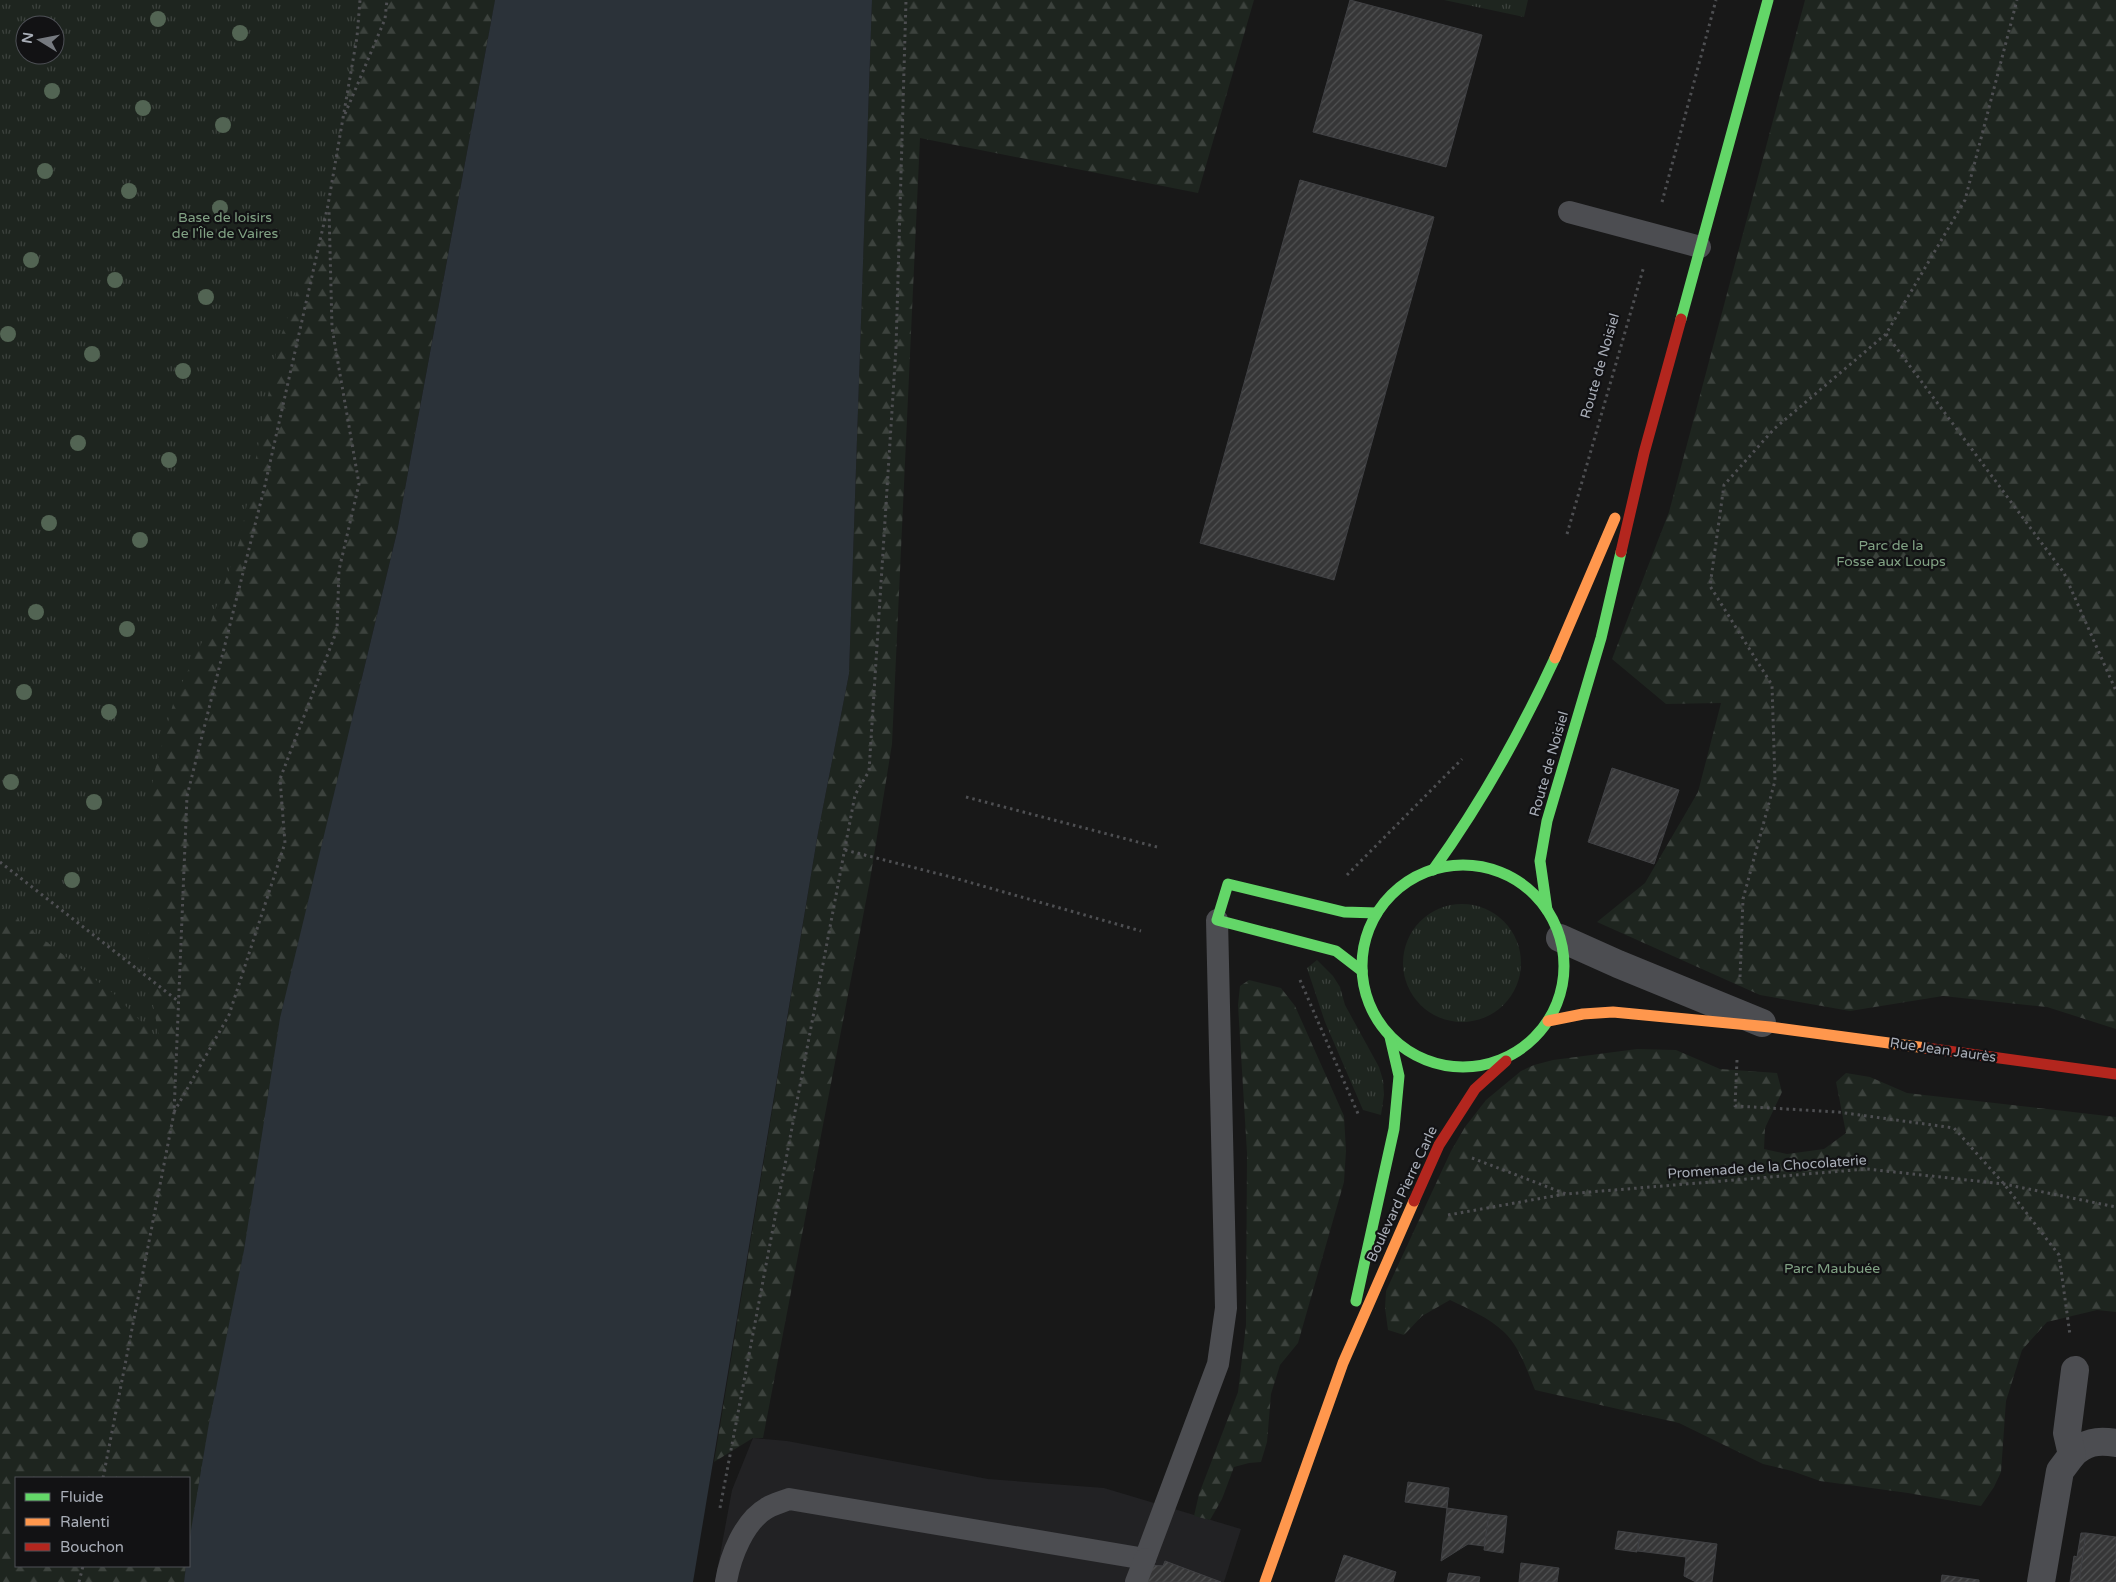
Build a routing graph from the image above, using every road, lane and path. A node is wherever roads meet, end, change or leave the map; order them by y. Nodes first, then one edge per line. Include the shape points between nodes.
1 (360, 0) edge
2 (387, 0) edge
3 (906, 0) edge
4 (1716, 0) edge
5 (1768, 0) edge
6 (2017, 0) edge
7 (343, 120) junction
8 (328, 205) junction
9 (1569, 212) dead end
10 (1654, 234) junction
11 (1700, 247) junction
12 (1886, 334) junction
13 (1644, 453) junction
14 (1565, 543) dead end
15 (2116, 692) edge
16 (966, 797) dead end
17 (1157, 848) dead end
18 (844, 850) junction
19 (0, 862) edge
20 (1433, 870) junction
21 (1547, 910) junction
22 (1377, 913) junction
23 (1217, 920) junction
24 (1141, 930) dead end
25 (1560, 938) junction
26 (1362, 971) junction
27 (179, 1002) junction
28 (1738, 1019) junction
29 (1548, 1021) junction
30 (1770, 1027) joint
31 (1390, 1038) junction
32 (1512, 1055) junction
33 (2116, 1074) edge
34 (174, 1113) junction
35 (1439, 1145) junction
36 (2004, 1184) junction
37 (1566, 1194) junction
38 (2116, 1207) edge
39 (1403, 1223) junction
40 (1343, 1362) junction
41 (2075, 1370) joint
42 (2116, 1443) edge
43 (2072, 1456) junction
44 (103, 1477) edge
45 (718, 1515) dead end
46 (1144, 1559) junction
47 (83, 1567) edge
48 (79, 1582) edge
49 (726, 1582) edge
50 (1136, 1582) edge
51 (1265, 1582) edge
52 (2041, 1582) edge

1 - 7 path
2 - 7 path via 385,19
3 - 18 path via 896,348 869,771 855,795
4 - 10 path, Route de Noisiel
5 - 11 main road, Route de Noisiel
6 - 12 path via 1965,200
7 - 8 path
8 - 27 path via 265,485 187,796
8 - 34 path via 332,328 359,484 339,570 337,630 280,779 285,844 229,1014
9 - 10 lane
10 - 11 lane
10 - 14 path, Route de Noisiel
11 - 13 main road, Route de Noisiel
12 - 15 path via 2064,573
12 - 28 path via 1774,430 1724,485 1710,586 1772,685 1775,781 1743,899
13 - 20 main road, Route de Noisiel via 1549,674 1486,794
13 - 21 main road, Route de Noisiel via 1601,638 1547,821 1540,860
16 - 17 path
18 - 24 path
18 - 45 path
19 - 27 path
20 - 21 main road via 1465,865 1496,871 1525,886
20 - 22 main road via 1411,879 1392,894
21 - 25 main road
22 - 23 main road via 1344,912 1228,884
22 - 26 main road via 1365,941
23 - 26 main road via 1336,951
23 - 46 lane via 1226,1308 1218,1364
25 - 28 street, Rue Jean Jaurès
25 - 29 main road via 1564,966 1560,995
26 - 31 main road via 1366,996
27 - 34 path
28 - 29 main road, Rue Jean Jaurès via 1613,1012
28 - 30 street, Rue Jean Jaurès
28 - 36 path via 1735,1106 1838,1112 1954,1128
29 - 32 main road via 1532,1040
30 - 33 main road, Rue Jean Jaurès
31 - 32 main road via 1417,1057 1449,1067 1481,1066
31 - 40 main road, Boulevard Pierre Carle via 1399,1076 1394,1129
32 - 35 main road, Boulevard Pierre Carle via 1475,1088
34 - 44 path
35 - 37 path, Promenade de la Chocolaterie
35 - 39 main road, Boulevard Pierre Carle
36 - 37 path, Promenade de la Chocolaterie via 1868,1169
36 - 38 path, Promenade de la Chocolaterie
36 - 41 path via 2059,1255
37 - 39 path, Promenade de la Chocolaterie
39 - 40 main road, Boulevard Pierre Carle
40 - 51 main road, Boulevard Pierre Carle
41 - 43 street via 2067,1433
42 - 43 street via 2081,1446
43 - 52 street via 2060,1471
46 - 49 lane via 789,1499 766,1508 744,1531 729,1564
46 - 50 lane
47 - 48 path

